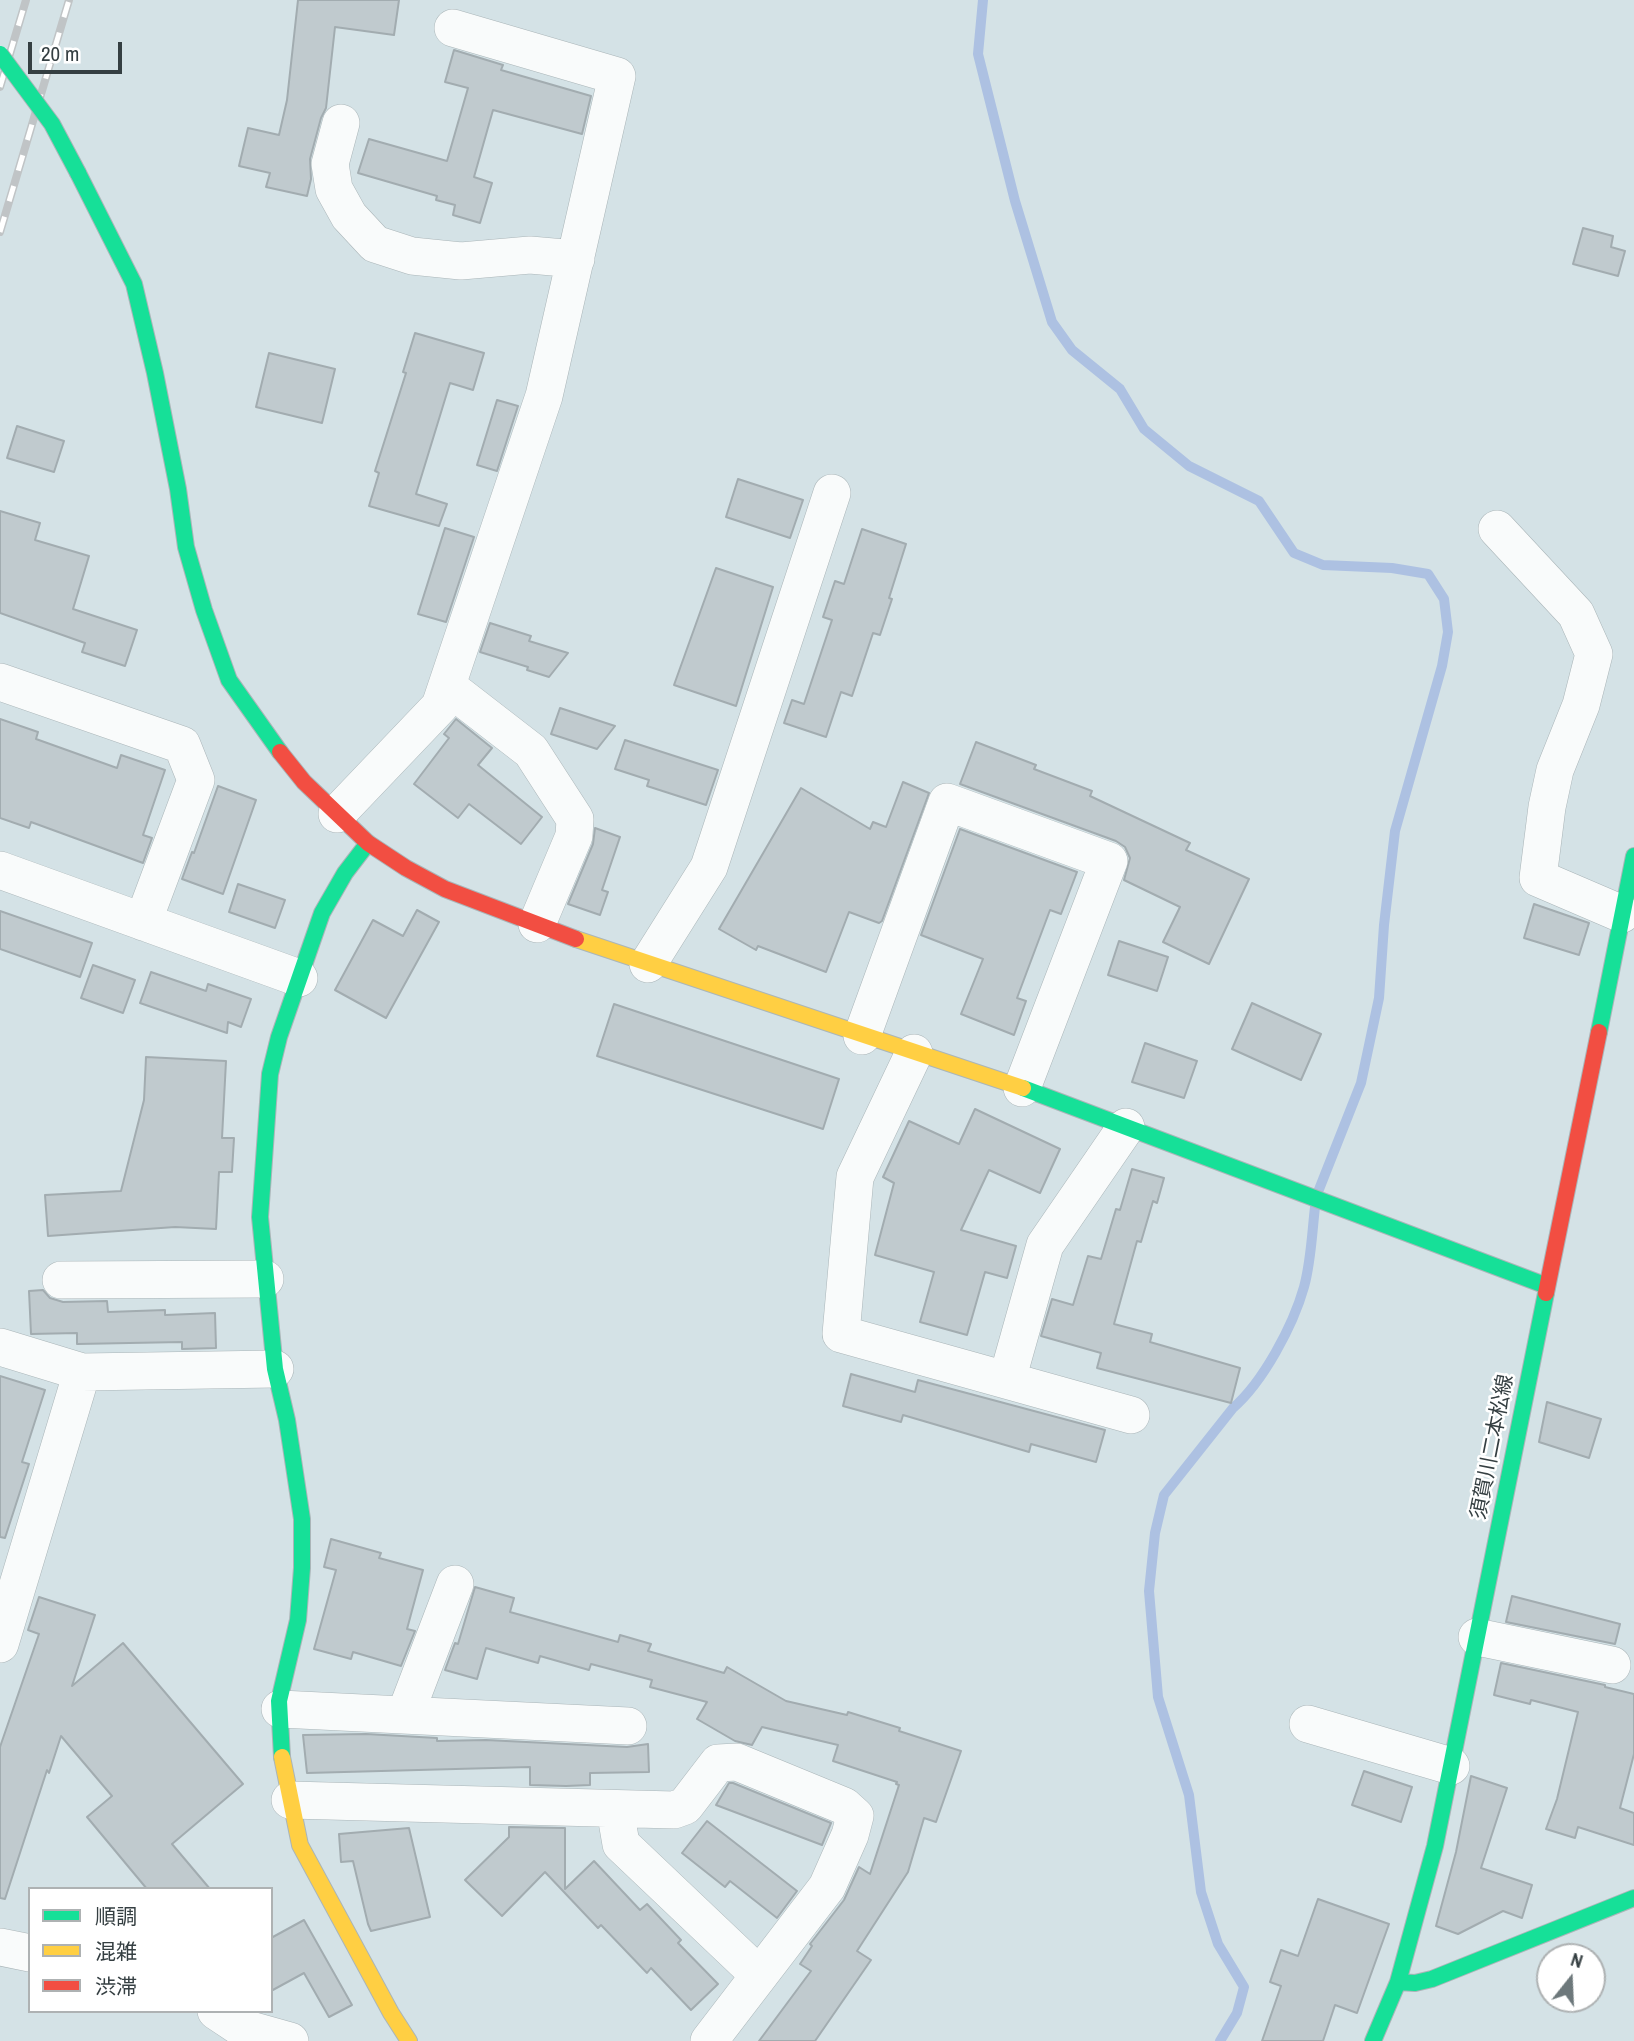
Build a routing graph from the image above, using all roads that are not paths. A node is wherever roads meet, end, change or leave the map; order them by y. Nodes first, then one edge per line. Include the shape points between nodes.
1 (453, 28) dead end
2 (0, 54) edge
3 (341, 123) dead end
4 (576, 259) junction
5 (832, 493) dead end
6 (1497, 529) dead end
7 (0, 682) edge
8 (447, 686) junction
9 (337, 814) junction
10 (368, 843) junction
11 (1634, 856) edge
12 (0, 870) edge
13 (1622, 914) junction
14 (143, 922) junction
15 (537, 924) junction
16 (648, 964) junction
17 (299, 978) junction
18 (862, 1036) junction
19 (914, 1053) junction
20 (1022, 1088) junction
21 (1126, 1127) junction
22 (265, 1279) junction
23 (61, 1280) dead end
24 (1547, 1286) junction
25 (0, 1347) edge
26 (275, 1369) junction
27 (82, 1372) junction
28 (1007, 1380) junction
29 (1131, 1415) dead end
30 (454, 1584) dead end
31 (1477, 1637) junction
32 (0, 1644) edge
33 (1612, 1665) dead end
34 (280, 1709) junction
35 (405, 1715) junction
36 (1308, 1724) dead end
37 (628, 1726) dead end
38 (1451, 1766) junction
39 (290, 1800) junction
40 (615, 1809) junction
41 (1634, 1898) edge
42 (0, 1947) edge
43 (28, 1952) edge
44 (759, 1975) junction
45 (1398, 1982) junction
46 (219, 2013) edge
47 (290, 2041) edge
48 (409, 2041) edge
49 (709, 2041) edge
50 (1373, 2041) edge

1 - 4 street via 617,76
2 - 9 street, bridge via 51,124 134,284 186,547 229,680 304,782
3 - 4 street via 330,164 334,189 349,216 375,244 412,256 461,261 530,255
4 - 8 street via 544,396
5 - 16 street via 709,867
6 - 13 street via 1576,614 1594,654 1581,705 1555,770 1538,878
7 - 14 street via 182,745 196,780
8 - 9 street via 439,706
8 - 15 street via 531,751 575,819 574,836
9 - 10 street
10 - 15 street via 445,889
10 - 17 street via 322,913
11 - 13 street, 須賀川二本松線
12 - 14 street
13 - 24 street, 須賀川二本松線
14 - 17 street
15 - 16 street
16 - 18 street
17 - 22 street via 270,1074 260,1217
18 - 19 street
18 - 20 street via 947,802 1109,861
19 - 20 street
19 - 28 street via 855,1177 841,1334
20 - 21 street
21 - 24 street
21 - 28 street via 1045,1245
22 - 23 street
22 - 26 street
24 - 31 street, 須賀川二本松線
25 - 27 street
26 - 27 street
26 - 34 street via 302,1519 298,1620
27 - 32 street
28 - 29 street
30 - 35 street
31 - 33 street
31 - 38 street, 須賀川二本松線
34 - 35 street
34 - 39 street
35 - 37 street
36 - 38 street
38 - 45 street, 須賀川二本松線 via 1435,1846
39 - 40 street
39 - 48 street via 300,1845
40 - 44 street via 621,1844
40 - 44 street via 674,1810 685,1806 718,1763 737,1762 844,1806 855,1816 827,1887
41 - 45 street via 1432,1979
42 - 43 street
44 - 49 street
45 - 50 street, 須賀川二本松線
46 - 47 street via 240,2027

